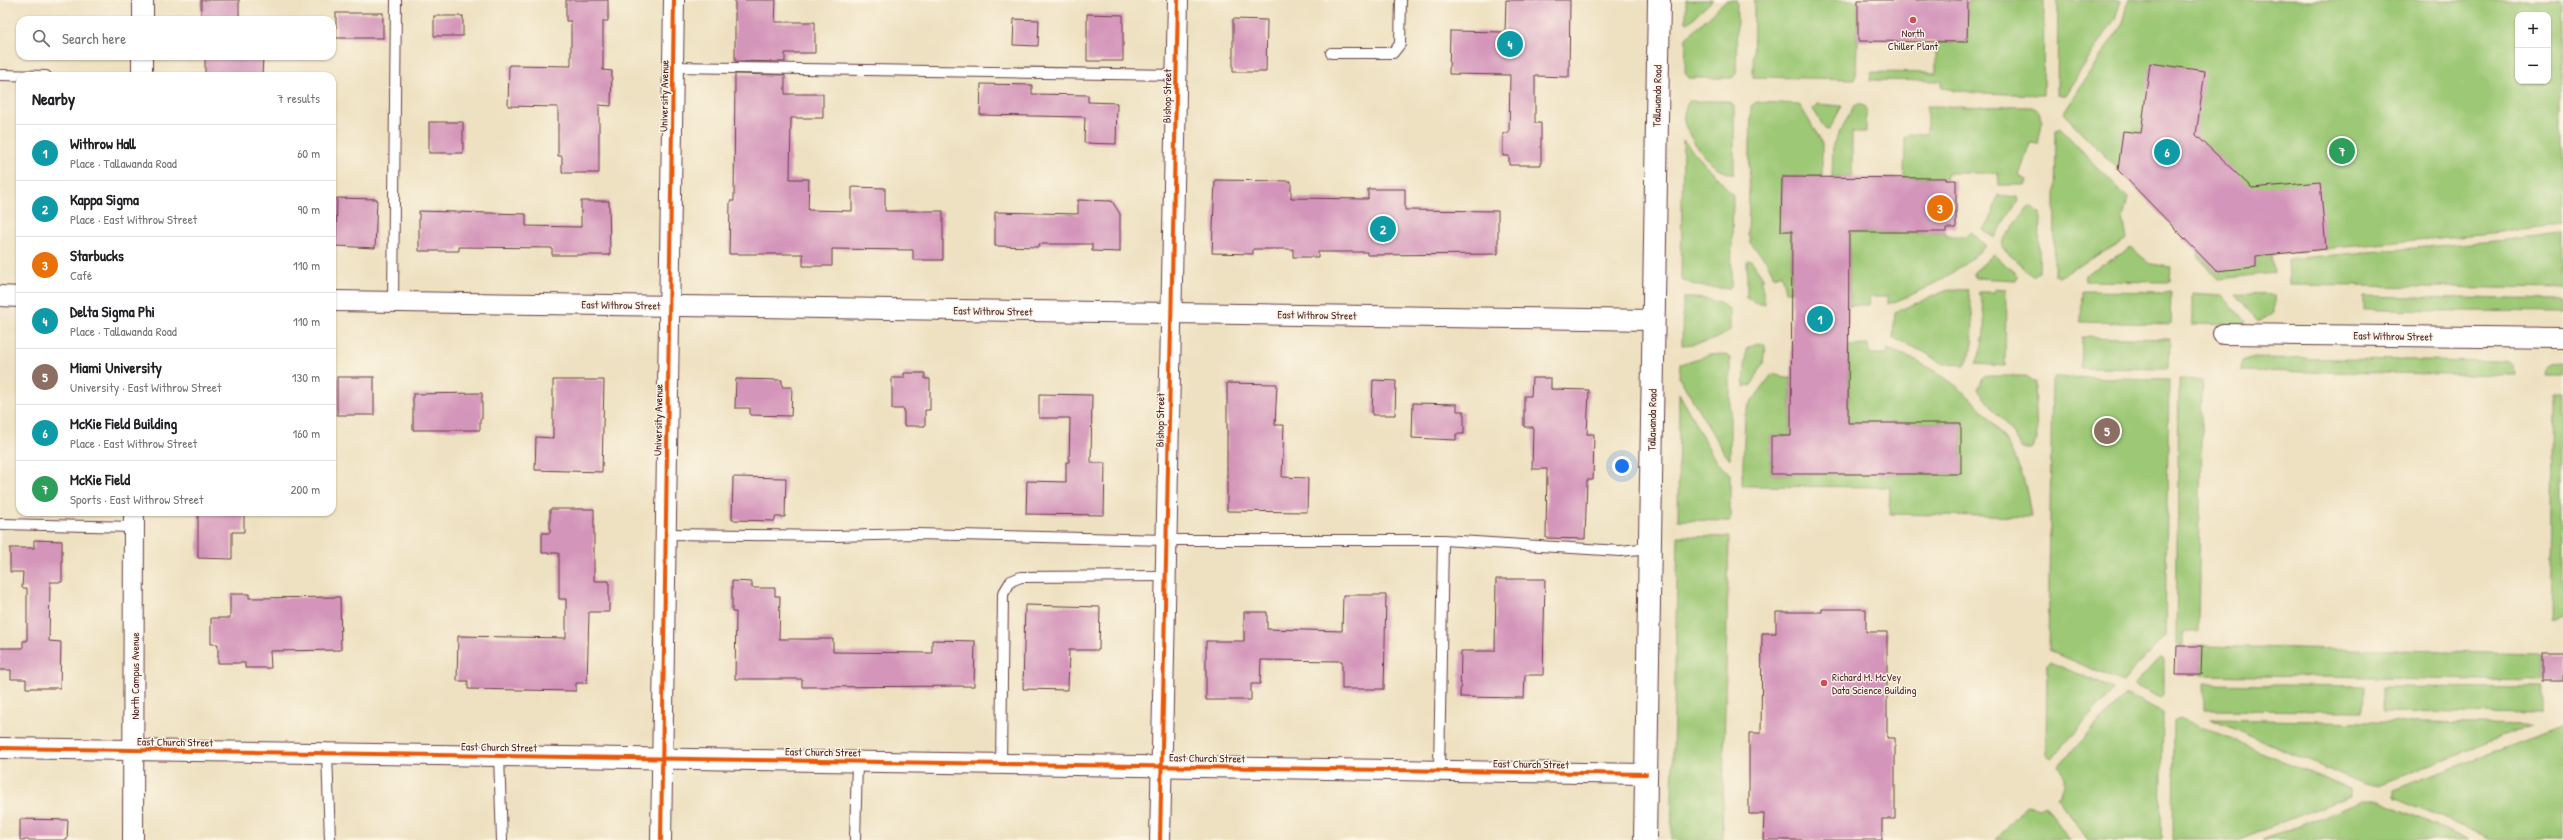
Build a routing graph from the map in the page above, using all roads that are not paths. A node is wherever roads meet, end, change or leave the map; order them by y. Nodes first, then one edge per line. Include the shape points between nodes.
1 (143, 0) edge
2 (396, 0) edge
3 (674, 0) edge
4 (1178, 0) edge
5 (1401, 0) edge
6 (1659, 0) edge
7 (142, 16) edge
8 (1330, 53) dead end
9 (142, 60) edge
10 (673, 67) junction
11 (142, 72) edge
12 (0, 75) edge
13 (16, 75) edge
14 (1176, 75) junction
15 (0, 296) edge
16 (16, 297) edge
17 (336, 301) edge
18 (393, 302) junction
19 (669, 306) junction
20 (1172, 313) junction
21 (1654, 320) junction
22 (2223, 334) dead end
23 (2563, 338) edge
24 (134, 519) edge
25 (0, 524) edge
26 (666, 534) junction
27 (1166, 540) junction
28 (1443, 540) junction
29 (1650, 548) junction
30 (1166, 576) junction
31 (0, 748) edge
32 (135, 750) junction
33 (327, 753) junction
34 (499, 756) junction
35 (662, 759) junction
36 (857, 762) junction
37 (1001, 764) junction
38 (1162, 766) junction
39 (1439, 771) junction
40 (1646, 774) junction
41 (133, 840) edge
42 (330, 840) edge
43 (502, 840) edge
44 (660, 840) edge
45 (855, 840) edge
46 (1160, 840) edge
47 (1645, 840) edge

1 - 7 street
2 - 18 lane
3 - 10 street, University Avenue
4 - 14 street, Bishop Street
5 - 8 lane via 1400,44 1393,53
6 - 21 street, Tallawanda Road
9 - 11 street
10 - 14 lane
10 - 19 street, University Avenue
12 - 13 lane
14 - 20 street, Bishop Street
15 - 16 street
17 - 18 street, East Withrow Street
18 - 19 street, East Withrow Street
19 - 20 street, East Withrow Street
19 - 26 street, University Avenue
20 - 21 street, East Withrow Street
20 - 27 street, Bishop Street
21 - 29 street, Tallawanda Road
22 - 23 street, East Withrow Street
24 - 25 lane
24 - 32 street, North Campus Avenue
26 - 27 lane via 914,534
26 - 35 street, University Avenue
27 - 28 lane
27 - 30 street, Bishop Street
28 - 29 lane via 1620,551
28 - 39 lane
29 - 40 street, Tallawanda Road
30 - 37 lane via 1021,577 1011,581 1003,594
30 - 38 street, Bishop Street
31 - 32 street, East Church Street
32 - 33 street, East Church Street
32 - 41 street, North Campus Avenue
33 - 34 street, East Church Street
33 - 42 lane
34 - 35 street, East Church Street
34 - 43 lane
35 - 36 street, East Church Street
35 - 44 street, University Avenue
36 - 37 street, East Church Street
36 - 45 lane
37 - 38 street, East Church Street
38 - 39 street, East Church Street
38 - 46 street, Bishop Street
39 - 40 street, East Church Street
40 - 47 street, Tallawanda Road

